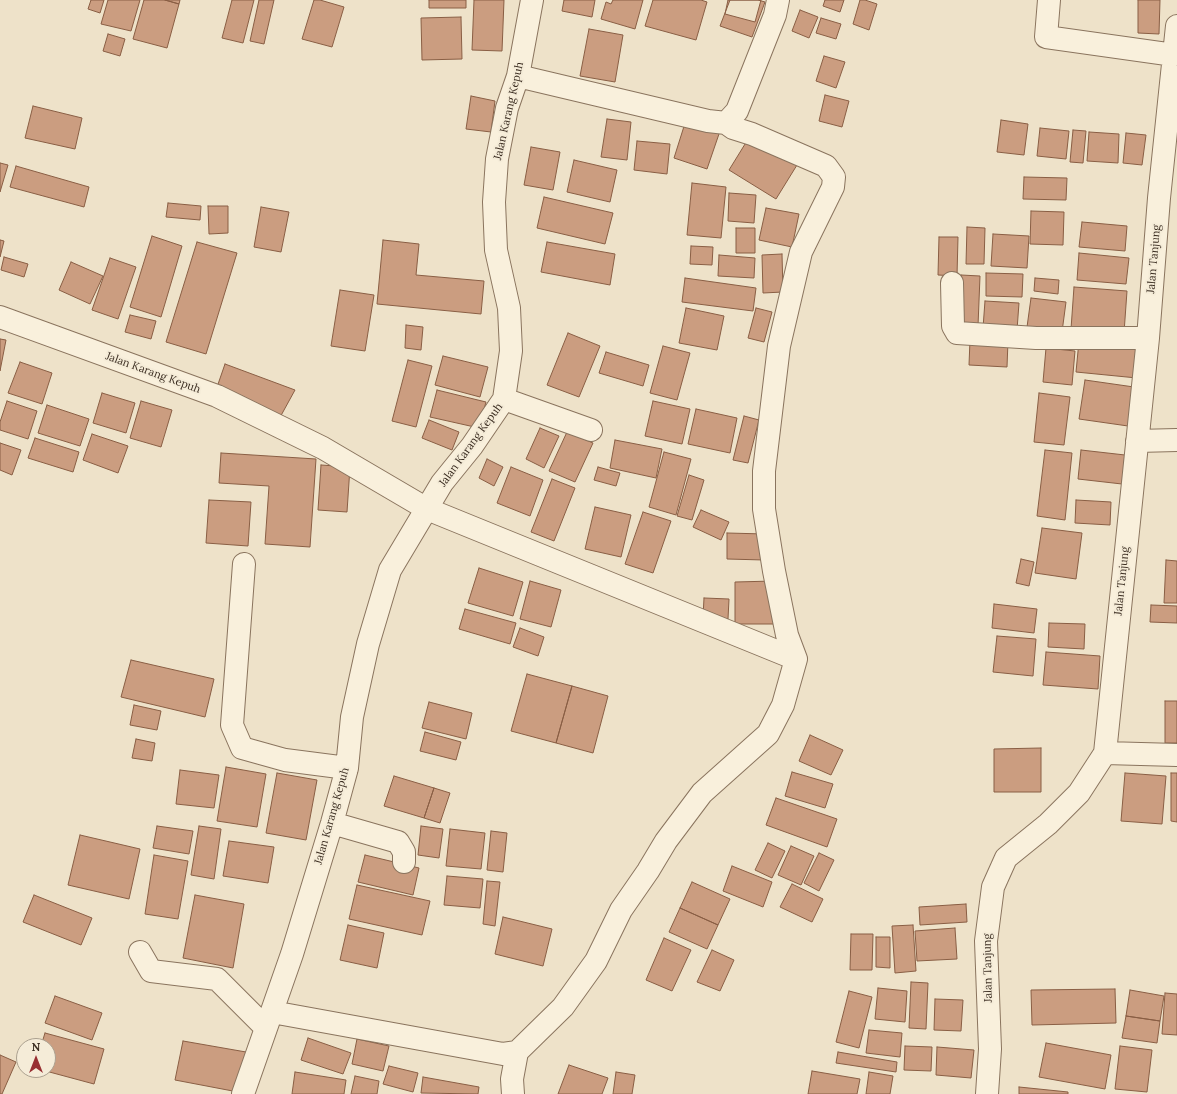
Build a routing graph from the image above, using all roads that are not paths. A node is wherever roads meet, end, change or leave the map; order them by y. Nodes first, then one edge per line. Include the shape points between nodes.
1 (532, 0) edge
2 (778, 0) edge
3 (1049, 0) edge
4 (1177, 26) edge
5 (1174, 56) junction
6 (518, 76) junction
7 (726, 123) junction
8 (952, 283) dead end
9 (0, 317) edge
10 (1148, 338) junction
11 (504, 399) junction
12 (591, 430) dead end
13 (1177, 440) edge
14 (1137, 441) junction
15 (427, 509) junction
16 (244, 564) dead end
17 (796, 659) junction
18 (1105, 753) junction
19 (1177, 755) edge
20 (347, 768) junction
21 (332, 823) junction
22 (404, 862) dead end
23 (140, 952) dead end
24 (269, 1020) junction
25 (517, 1052) junction
26 (243, 1094) edge
27 (513, 1094) edge
28 (987, 1094) edge

1 - 6 street, Jalan Karang Kepuh
2 - 7 street via 775,15 737,111
3 - 5 street via 1046,37
4 - 5 street, Jalan Tanjung
5 - 10 street, Jalan Tanjung
6 - 7 street via 708,121
6 - 11 street, Jalan Karang Kepuh via 507,108 497,159 494,202 496,250 509,308 510,351
7 - 17 street via 826,166 834,177 833,187 801,252 779,346 764,471 764,509 774,571 787,635
8 - 10 street via 953,326 958,333 1036,338
9 - 15 street, Jalan Karang Kepuh via 217,396 323,448
10 - 14 street, Jalan Tanjung
11 - 12 street
11 - 15 street, Jalan Karang Kepuh via 442,484
13 - 14 street
14 - 18 street, Jalan Tanjung
15 - 17 street
15 - 20 street, Jalan Karang Kepuh via 390,570 368,644 352,717
16 - 20 street via 232,725 242,748 285,760
17 - 25 street via 783,705 768,734 702,793 666,841 621,910 596,961 568,1002
18 - 19 street
18 - 28 street, Jalan Tanjung via 1079,793 1048,824 1006,858 993,887 986,941 990,1049
20 - 21 street, Jalan Karang Kepuh
21 - 22 street via 398,842 404,852
21 - 24 street, Jalan Karang Kepuh
23 - 24 street via 151,971 217,979
24 - 25 street via 503,1054
24 - 26 street, Jalan Karang Kepuh
25 - 27 street via 512,1079

